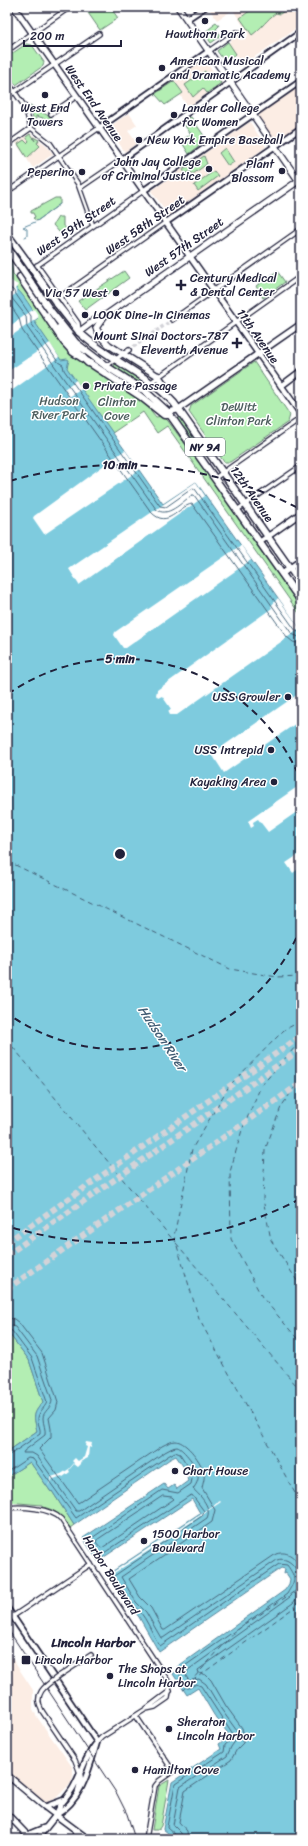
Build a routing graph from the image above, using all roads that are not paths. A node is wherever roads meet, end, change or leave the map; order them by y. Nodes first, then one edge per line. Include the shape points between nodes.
1 (14, 7) edge
2 (70, 7) edge
3 (178, 7) edge
4 (204, 7) edge
5 (187, 19) junction
6 (301, 32) edge
7 (32, 33) junction
8 (242, 33) dead end
9 (99, 34) dead end
10 (7, 51) edge
11 (209, 51) junction
12 (54, 64) junction
13 (7, 81) edge
14 (301, 81) edge
15 (231, 82) junction
16 (15, 92) junction
17 (77, 96) junction
18 (7, 97) edge
19 (51, 114) dead end
20 (254, 114) junction
21 (31, 128) junction
22 (99, 128) junction
23 (301, 128) edge
24 (7, 145) edge
25 (275, 146) junction
26 (59, 155) junction
27 (121, 160) junction
28 (300, 181) edge
29 (80, 188) junction
30 (143, 191) junction
31 (7, 192) edge
32 (165, 223) junction
33 (93, 226) junction
34 (301, 229) edge
35 (7, 234) edge
36 (7, 247) edge
37 (189, 257) junction
38 (37, 265) junction
39 (301, 276) edge
40 (20, 277) joint
41 (214, 291) junction
42 (60, 297) junction
43 (106, 315) junction
44 (57, 320) junction
45 (172, 320) tunnel mouth
46 (236, 322) junction
47 (301, 324) edge
48 (79, 332) junction
49 (129, 350) tunnel mouth
50 (123, 354) junction
51 (259, 354) junction
52 (116, 359) junction
53 (88, 363) junction
54 (106, 366) junction
55 (301, 371) edge
56 (158, 376) junction
57 (151, 382) junction
58 (281, 386) junction
59 (142, 389) junction
60 (162, 391) junction
61 (136, 393) junction
62 (178, 409) junction
63 (169, 414) junction
64 (301, 414) edge
65 (301, 418) edge
66 (301, 466) edge
67 (223, 473) junction
68 (215, 478) junction
69 (245, 505) junction
70 (237, 510) junction
71 (301, 513) edge
72 (267, 536) junction
73 (260, 542) junction
74 (301, 560) edge
75 (290, 568) junction
76 (282, 574) junction
77 (301, 584) edge
78 (301, 601) edge
79 (7, 1508) edge
80 (92, 1564) junction
81 (7, 1608) edge
82 (12, 1617) junction
83 (91, 1655) dead end
84 (136, 1716) junction
85 (97, 1742) junction
86 (80, 1773) junction
87 (7, 1775) edge
88 (78, 1792) junction
89 (64, 1800) junction
90 (45, 1807) junction
91 (7, 1814) edge
92 (56, 1815) junction
93 (46, 1828) junction
94 (73, 1828) junction
95 (29, 1837) edge
96 (37, 1839) edge
97 (82, 1839) edge
98 (88, 1839) edge
99 (146, 1839) edge

1 - 7 main road, West End Avenue
2 - 7 street
3 - 5 main road
4 - 5 street
5 - 11 main road
6 - 15 street
7 - 10 street
7 - 12 main road, West End Avenue
8 - 11 street via 236,32
9 - 12 street
11 - 15 main road
11 - 22 street
12 - 16 street
12 - 17 main road, West End Avenue
13 - 16 street
14 - 20 street, West 59th Street
15 - 20 main road
15 - 27 street
16 - 18 street
16 - 21 street via 25,106
17 - 19 street
17 - 22 main road, West End Avenue
20 - 25 main road
20 - 30 street, West 59th Street
21 - 24 street
21 - 26 street via 50,143
22 - 26 street
22 - 27 main road, West End Avenue
23 - 25 street, West 58th Street
25 - 28 main road
25 - 32 street, West 58th Street
26 - 29 street
26 - 31 street
27 - 29 street
27 - 30 main road, West End Avenue
28 - 37 main road, West 57th Street
29 - 33 street
30 - 32 main road, 11th Avenue
30 - 33 street, West 59th Street
32 - 37 main road, 11th Avenue
32 - 42 street, West 58th Street
33 - 38 street, West 59th Street
34 - 41 street
35 - 48 highway, NY 9A, bridge
36 - 44 highway, NY 9A, bridge
37 - 41 main road, 11th Avenue
37 - 43 main road, West 57th Street
38 - 40 street, West 59th Street
38 - 42 street, 12th Avenue
39 - 46 street
40 - 53 highway via 68,348
41 - 45 street
41 - 46 main road, 11th Avenue
42 - 48 street, 12th Avenue via 78,323
43 - 48 main road, West 57th Street
43 - 50 main road via 97,325 97,329 106,343
44 - 53 highway via 64,337
44 - 54 highway, NY 9A via 80,347
46 - 51 main road, 11th Avenue
46 - 56 street
47 - 51 main road
48 - 52 highway, 12th Avenue / NY 9A
49 - 50 street
50 - 52 street
50 - 56 main road
51 - 58 main road, 11th Avenue
51 - 62 main road
52 - 54 street
52 - 57 highway, 12th Avenue / NY 9A
53 - 61 highway
54 - 59 highway, 12th Avenue / NY 9A
55 - 58 main road
56 - 57 street
56 - 60 highway via 163,383
57 - 59 street
57 - 60 highway, 12th Avenue / NY 9A
58 - 64 main road, 11th Avenue
59 - 61 street
59 - 63 highway, 12th Avenue / NY 9A
60 - 62 highway, 12th Avenue / NY 9A
61 - 63 highway via 164,415
62 - 63 main road
62 - 67 highway, 12th Avenue / NY 9A
63 - 68 highway, 12th Avenue / NY 9A
65 - 67 street
66 - 69 street
67 - 68 street
67 - 69 highway, 12th Avenue / NY 9A
68 - 70 highway, 12th Avenue / NY 9A
69 - 70 street
69 - 72 highway, 12th Avenue / NY 9A
70 - 73 highway, 12th Avenue / NY 9A
71 - 72 main road
72 - 73 main road
72 - 75 highway, 12th Avenue / NY 9A
73 - 76 highway, 12th Avenue / NY 9A
74 - 75 main road
75 - 76 main road
75 - 77 highway, 12th Avenue / NY 9A
76 - 78 highway, 12th Avenue / NY 9A
79 - 80 street, Harbor Boulevard via 41,1510 57,1515
80 - 82 street
80 - 84 street, Harbor Boulevard via 170,1682 170,1691 166,1699
81 - 82 street
82 - 85 street
83 - 86 street, bridge via 47,1684 40,1692 38,1702 75,1760
84 - 85 street, Harbor Boulevard
84 - 99 street via 173,1771 155,1786
85 - 86 street
85 - 88 street via 84,1782
86 - 88 street
86 - 89 street
87 - 90 main road
88 - 92 street via 62,1812
89 - 90 main road
89 - 92 street
90 - 92 main road
91 - 95 main road
92 - 93 main road
92 - 94 main road
93 - 95 main road
93 - 96 main road
94 - 97 street
94 - 98 main road

